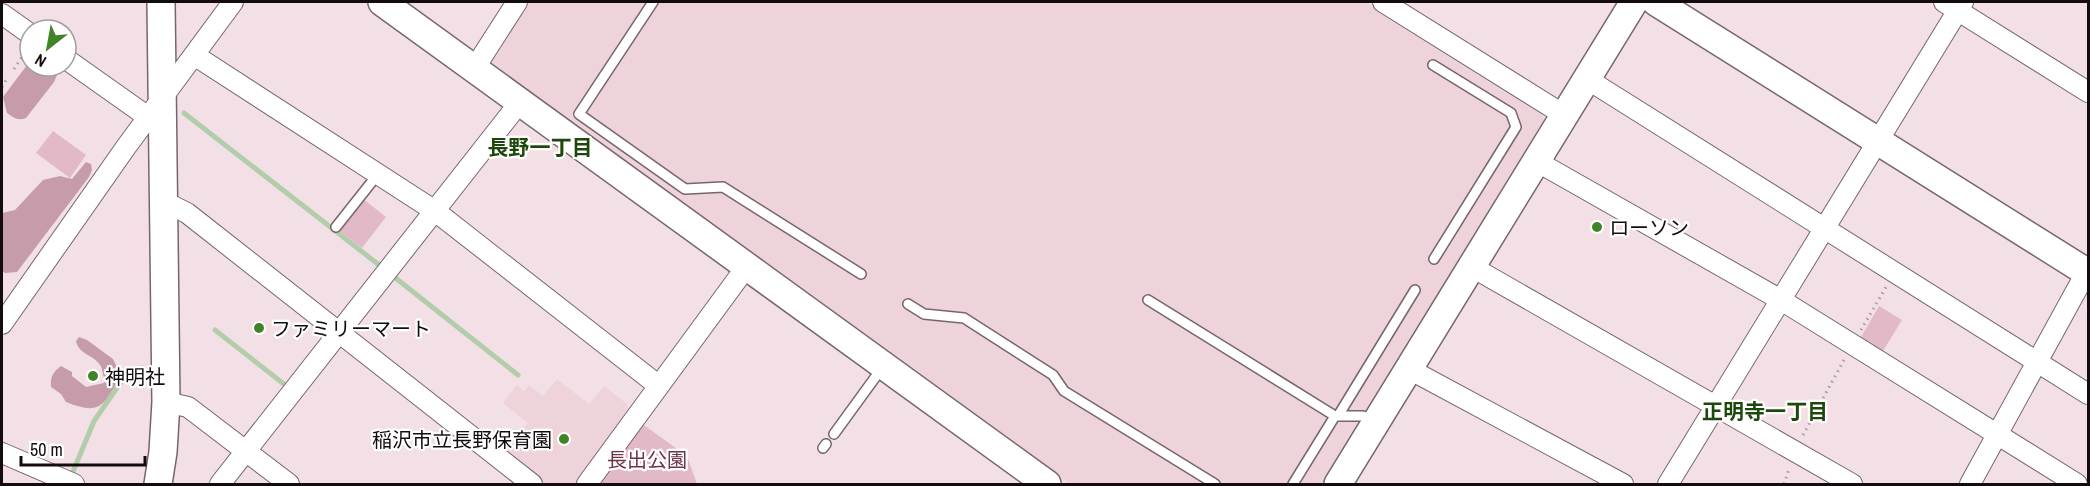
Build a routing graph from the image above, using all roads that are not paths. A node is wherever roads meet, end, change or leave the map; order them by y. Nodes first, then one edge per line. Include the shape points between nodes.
1 (161, 2) edge
2 (233, 2) edge
3 (382, 2) edge
4 (517, 2) edge
5 (653, 2) edge
6 (1383, 2) edge
7 (1634, 2) edge
8 (1656, 2) edge
9 (1955, 4) edge
10 (2, 14) edge
11 (18, 25) edge
12 (194, 55) junction
13 (78, 66) edge
14 (1433, 66) dead end
15 (474, 69) junction
16 (1587, 79) junction
17 (2088, 92) edge
18 (520, 102) junction
19 (155, 108) junction
20 (1564, 115) junction
21 (1878, 141) junction
22 (1536, 161) junction
23 (378, 174) junction
24 (163, 201) junction
25 (435, 211) junction
26 (336, 227) dead end
27 (1824, 228) junction
28 (1434, 259) dead end
29 (747, 266) junction
30 (1472, 267) junction
31 (2088, 272) edge
32 (861, 274) dead end
33 (1415, 290) dead end
34 (1148, 300) dead end
35 (1781, 300) junction
36 (908, 304) dead end
37 (2, 324) edge
38 (339, 333) junction
39 (2038, 363) junction
40 (883, 366) junction
41 (1409, 369) junction
42 (659, 386) junction
43 (2088, 394) edge
44 (166, 402) junction
45 (1716, 407) junction
46 (1336, 416) junction
47 (1376, 424) junction
48 (834, 434) dead end
49 (1998, 435) junction
50 (246, 452) junction
51 (2, 453) edge
52 (1342, 483) edge
53 (74, 484) edge
54 (158, 484) edge
55 (220, 484) edge
56 (289, 484) edge
57 (532, 484) edge
58 (587, 484) edge
59 (1047, 484) edge
60 (1215, 484) edge
61 (1293, 484) edge
62 (1623, 484) edge
63 (1668, 484) edge
64 (1852, 484) edge
65 (1970, 484) edge
66 (2077, 484) edge

1 - 19 street
2 - 12 street
3 - 15 street
4 - 15 street
5 - 32 lane via 579,114 685,189 723,186
6 - 20 street
7 - 16 street
8 - 21 street
9 - 17 street
9 - 21 street
10 - 11 street
12 - 19 street
12 - 23 street
13 - 19 street
14 - 28 lane via 1511,113 1516,127
15 - 18 street
16 - 20 street
16 - 27 street
18 - 25 street
18 - 29 street
19 - 24 street
19 - 37 street
20 - 22 street
21 - 27 street
21 - 31 street
22 - 30 street
22 - 35 street
23 - 25 street
23 - 26 lane
24 - 38 street via 187,213
24 - 44 street
25 - 38 street
25 - 42 street
27 - 35 street
27 - 39 street
29 - 40 street
29 - 42 street
30 - 41 street
30 - 45 street
31 - 39 street
33 - 46 lane
34 - 46 lane
35 - 45 street
35 - 49 street
36 - 60 lane via 924,314 964,318 1053,375 1064,391
38 - 50 street
38 - 57 street
39 - 43 street
39 - 49 street
40 - 48 lane
40 - 59 street
41 - 47 street
41 - 62 street
42 - 58 street
44 - 50 street via 188,407
44 - 54 street
45 - 63 street
45 - 64 street
46 - 47 lane via 1363,416
46 - 61 lane
47 - 52 street
49 - 65 street
49 - 66 street
50 - 55 street
50 - 56 street
51 - 53 street

